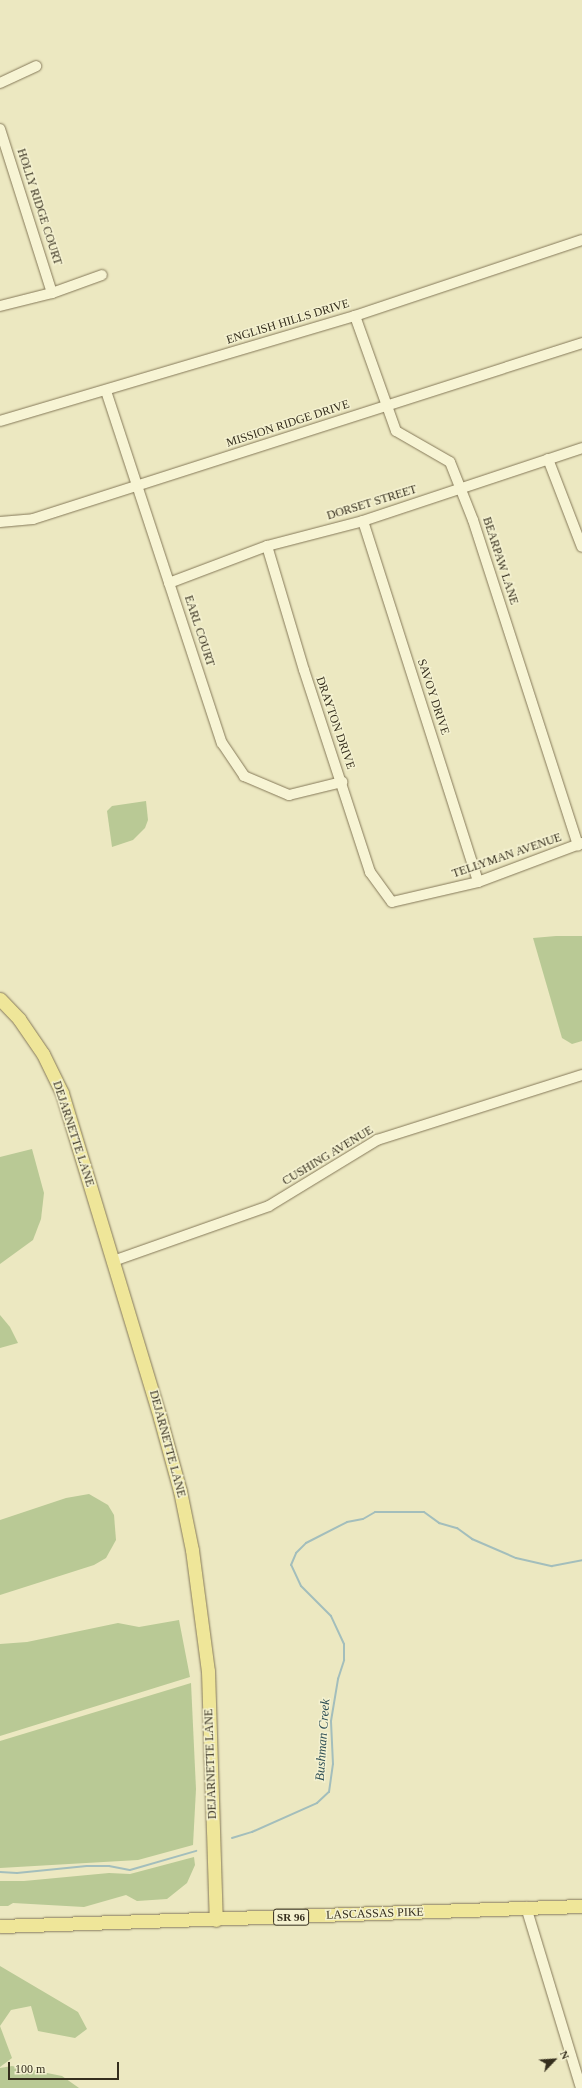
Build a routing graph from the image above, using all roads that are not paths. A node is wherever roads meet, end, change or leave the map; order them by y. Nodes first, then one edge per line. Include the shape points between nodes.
1 (36, 66) dead end
2 (0, 83) edge
3 (0, 129) edge
4 (582, 240) edge
5 (102, 275) dead end
6 (52, 293) junction
7 (0, 306) edge
8 (355, 316) junction
9 (582, 343) edge
10 (106, 391) junction
11 (388, 406) junction
12 (0, 421) edge
13 (582, 448) edge
14 (548, 459) junction
15 (138, 487) junction
16 (461, 490) junction
17 (363, 521) junction
18 (0, 522) edge
19 (267, 546) junction
20 (582, 546) edge
21 (170, 583) junction
22 (342, 782) junction
23 (580, 844) edge
24 (478, 882) junction
25 (392, 902) joint
26 (0, 999) edge
27 (582, 1075) edge
28 (113, 1261) junction
29 (582, 1906) edge
30 (526, 1908) junction
31 (216, 1920) junction
32 (0, 1926) edge
33 (582, 2088) edge

1 - 2 street
3 - 6 street, HOLLY RIDGE COURT
4 - 8 street, ENGLISH HILLS DRIVE
5 - 6 street
6 - 7 street
8 - 10 street, ENGLISH HILLS DRIVE
8 - 11 street, BEARPAW LANE
9 - 11 street, MISSION RIDGE DRIVE
10 - 12 street, ENGLISH HILLS DRIVE
10 - 15 street, EARL COURT
11 - 15 street, MISSION RIDGE DRIVE
11 - 16 street, BEARPAW LANE via 396,432 450,462
13 - 14 street, DORSET STREET
14 - 16 street, DORSET STREET
14 - 20 street
15 - 18 street, MISSION RIDGE DRIVE via 34,519
15 - 21 street, EARL COURT
16 - 17 street, DORSET STREET
16 - 23 street, BEARPAW LANE
17 - 19 street, DORSET STREET
17 - 24 street, SAVOY DRIVE
19 - 21 street, DORSET STREET
19 - 22 street, DRAYTON DRIVE via 304,670
21 - 22 street, EARL COURT via 222,743 244,776 289,795
22 - 25 street, DRAYTON DRIVE via 370,872
23 - 24 street, TELLYMAN AVENUE
24 - 25 street, TELLYMAN AVENUE
26 - 28 main road, DEJARNETTE LANE via 19,1018 43,1054 62,1093
27 - 28 street, CUSHING AVENUE via 377,1140 269,1206
28 - 31 main road, DEJARNETTE LANE via 160,1418 192,1550 208,1671
29 - 30 main road, LASCASSAS PIKE / SR 96
30 - 31 main road, LASCASSAS PIKE / SR 96
30 - 33 street
31 - 32 main road, LASCASSAS PIKE / SR 96

